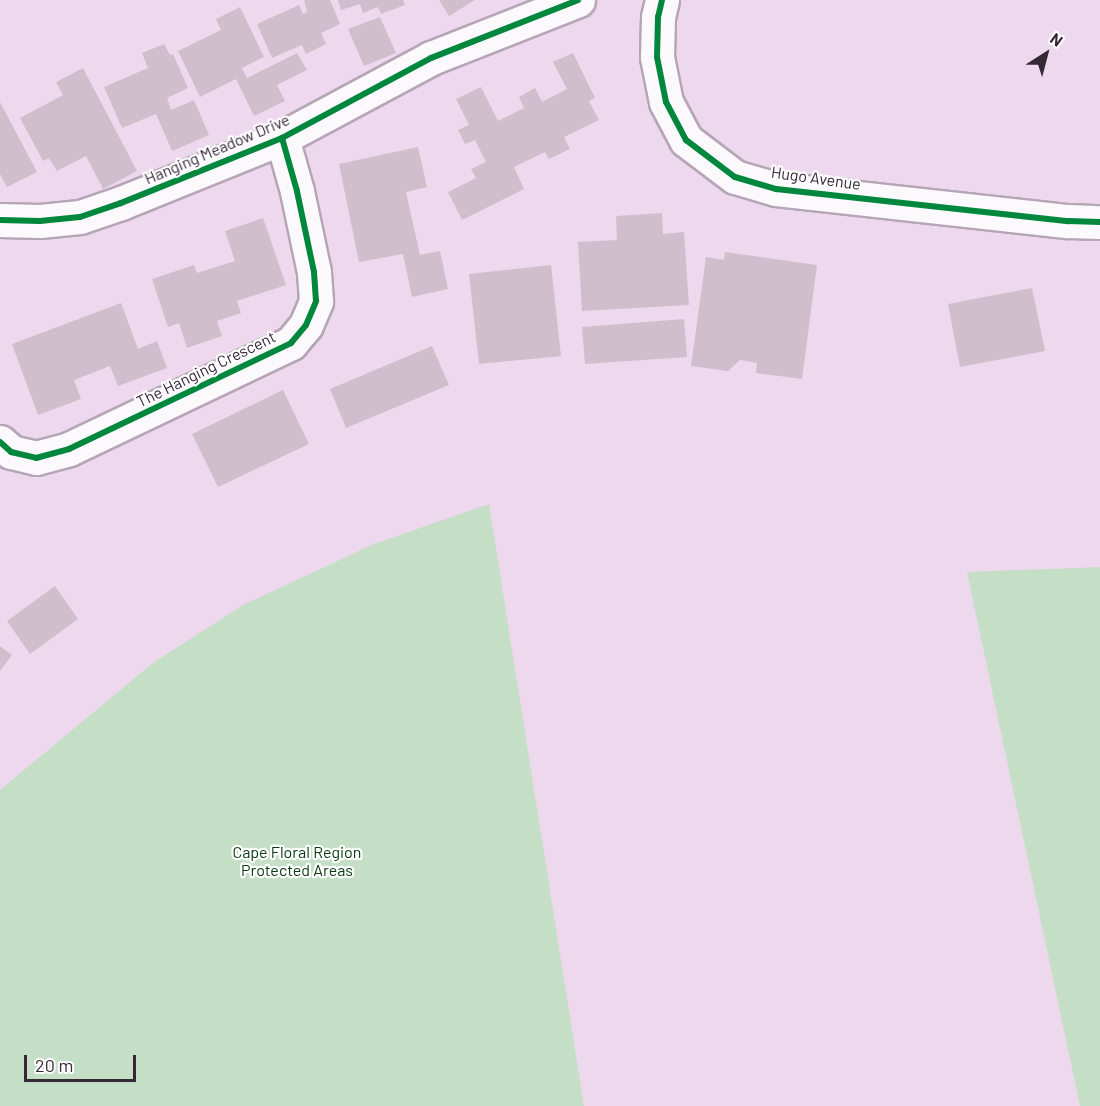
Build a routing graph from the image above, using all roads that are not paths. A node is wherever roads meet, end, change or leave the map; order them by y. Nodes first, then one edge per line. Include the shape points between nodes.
1 (578, 0) edge
2 (662, 0) edge
3 (282, 138) junction
4 (0, 220) edge
5 (1100, 222) edge
6 (0, 442) edge

1 - 3 street, Hanging Meadow Drive via 431,58
2 - 5 street, Hugo Avenue via 657,57 666,102 686,140 735,177 776,189
3 - 4 street, Hanging Meadow Drive via 80,217
3 - 6 street, The Hanging Crescent via 314,272 316,301 306,325 291,343 69,449 36,458 11,452

